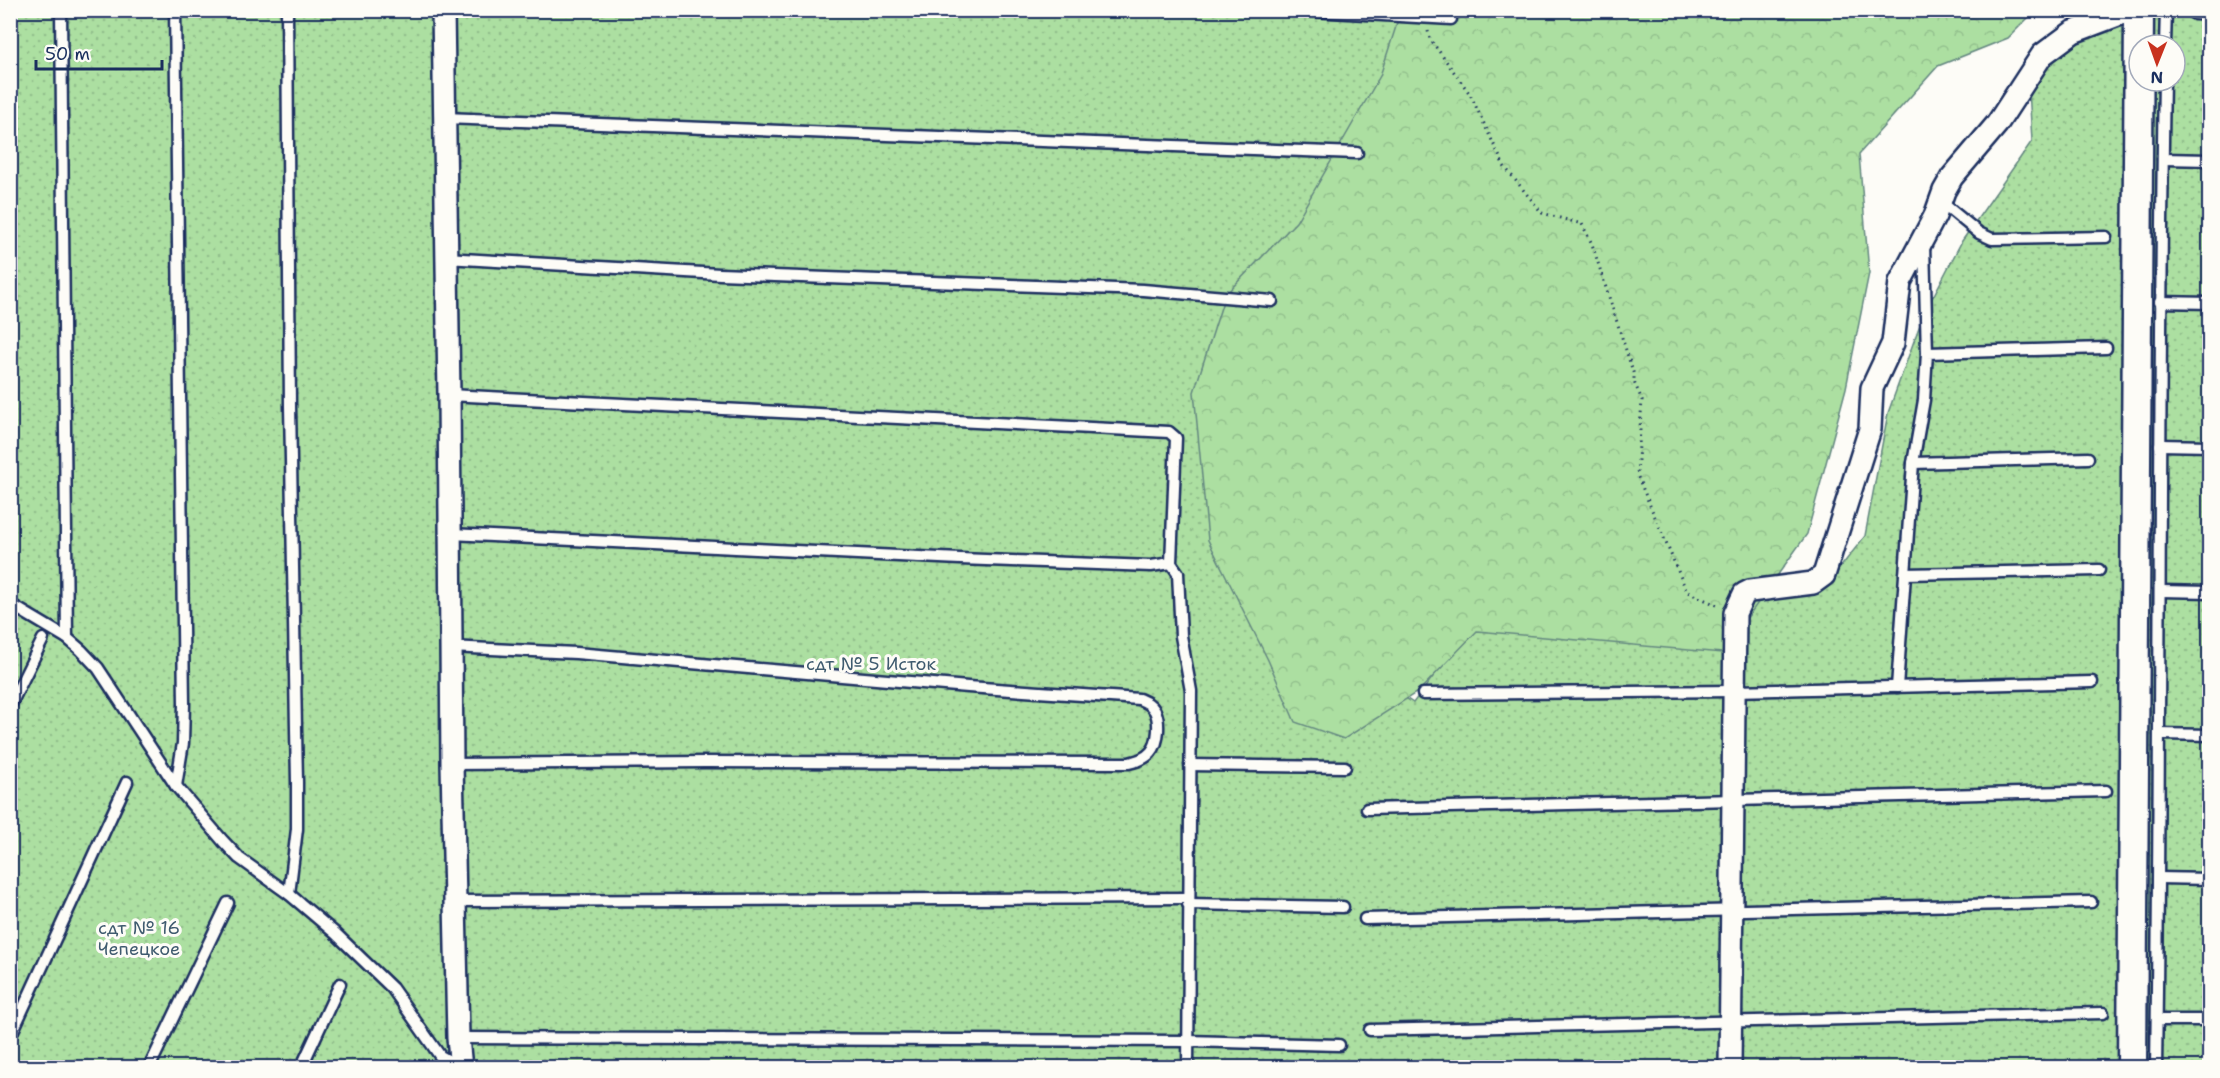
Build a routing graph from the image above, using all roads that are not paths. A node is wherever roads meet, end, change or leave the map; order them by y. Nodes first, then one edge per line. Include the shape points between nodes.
1 (61, 10) edge
2 (175, 10) edge
3 (287, 10) edge
4 (443, 10) edge
5 (1296, 10) edge
6 (2131, 10) edge
7 (2139, 10) edge
8 (2166, 10) edge
9 (2188, 10) edge
10 (2210, 15) edge
11 (1451, 19) dead end
12 (2165, 33) edge
13 (2164, 93) edge
14 (444, 118) junction
15 (1357, 153) dead end
16 (2163, 159) junction
17 (2210, 160) edge
18 (1940, 201) junction
19 (1924, 237) junction
20 (2106, 237) dead end
21 (446, 258) junction
22 (1272, 301) dead end
23 (2160, 302) junction
24 (2210, 303) edge
25 (2106, 348) dead end
26 (1927, 352) junction
27 (449, 395) junction
28 (2160, 445) junction
29 (2210, 446) edge
30 (2088, 458) dead end
31 (1913, 463) junction
32 (451, 534) junction
33 (1171, 563) junction
34 (2099, 570) dead end
35 (1905, 574) junction
36 (2161, 591) junction
37 (2210, 592) edge
38 (10, 604) edge
39 (43, 639) dead end
40 (67, 639) junction
41 (450, 647) junction
42 (2092, 682) dead end
43 (1897, 687) junction
44 (1734, 691) junction
45 (1423, 694) dead end
46 (10, 706) edge
47 (2160, 734) junction
48 (2210, 735) edge
49 (452, 764) junction
50 (1190, 765) junction
51 (1345, 767) dead end
52 (127, 782) dead end
53 (176, 786) junction
54 (2106, 791) dead end
55 (1732, 801) junction
56 (1367, 809) dead end
57 (2159, 878) junction
58 (2210, 879) edge
59 (289, 894) junction
60 (455, 901) junction
61 (1188, 901) junction
62 (2091, 902) dead end
63 (228, 903) dead end
64 (1343, 907) dead end
65 (1731, 911) junction
66 (1365, 919) dead end
67 (340, 984) dead end
68 (2103, 1013) dead end
69 (2157, 1020) junction
70 (2210, 1020) edge
71 (1731, 1021) junction
72 (1370, 1030) dead end
73 (10, 1037) edge
74 (458, 1038) junction
75 (1188, 1041) junction
76 (1339, 1045) dead end
77 (149, 1068) edge
78 (301, 1068) edge
79 (461, 1068) edge
80 (1188, 1068) edge
81 (1730, 1068) edge
82 (2132, 1068) edge
83 (2156, 1068) edge

1 - 40 lane
2 - 53 lane via 184,704
3 - 59 lane via 297,771 297,829
4 - 14 street
5 - 11 lane
6 - 18 street via 2073,32 2042,56 1997,124 1952,177
7 - 82 street
8 - 12 lane
9 - 10 lane
13 - 16 lane
14 - 15 lane
14 - 21 street
16 - 17 lane
16 - 23 lane
18 - 19 street
18 - 20 lane via 1992,239
19 - 26 lane
19 - 44 street via 1899,282 1893,343 1872,388 1869,429 1824,575 1813,583 1744,594 1735,613
21 - 22 lane via 1143,290
21 - 27 street
23 - 24 lane
23 - 28 lane
25 - 26 lane
26 - 31 lane via 1924,400
27 - 32 street
27 - 33 lane via 1169,432 1176,438
28 - 29 lane
28 - 36 lane
30 - 31 lane
31 - 35 lane
32 - 33 lane via 960,559 1151,566
32 - 41 street
33 - 50 lane via 1178,573 1181,636 1191,691
34 - 35 lane
35 - 43 lane
36 - 37 lane
36 - 47 lane
38 - 40 lane
39 - 46 lane
40 - 53 lane via 98,668
41 - 49 street
41 - 49 lane via 576,653 1140,699 1149,703 1158,721 1152,751 1129,763
42 - 43 lane
43 - 44 lane
44 - 45 lane
44 - 55 street
47 - 48 lane
47 - 57 lane
49 - 60 street
50 - 51 lane
50 - 61 lane
52 - 73 lane
53 - 59 lane via 239,858
54 - 55 lane
55 - 56 lane
55 - 65 street
57 - 58 lane
57 - 69 lane
59 - 79 lane via 392,988 432,1048
60 - 61 lane
60 - 74 street
61 - 64 lane
61 - 75 lane
62 - 65 lane
63 - 77 lane
65 - 66 lane
65 - 71 street
67 - 78 lane
68 - 71 lane
69 - 70 lane
69 - 83 lane
71 - 72 lane
71 - 81 street
74 - 75 lane
74 - 79 street
75 - 76 lane
75 - 80 lane

